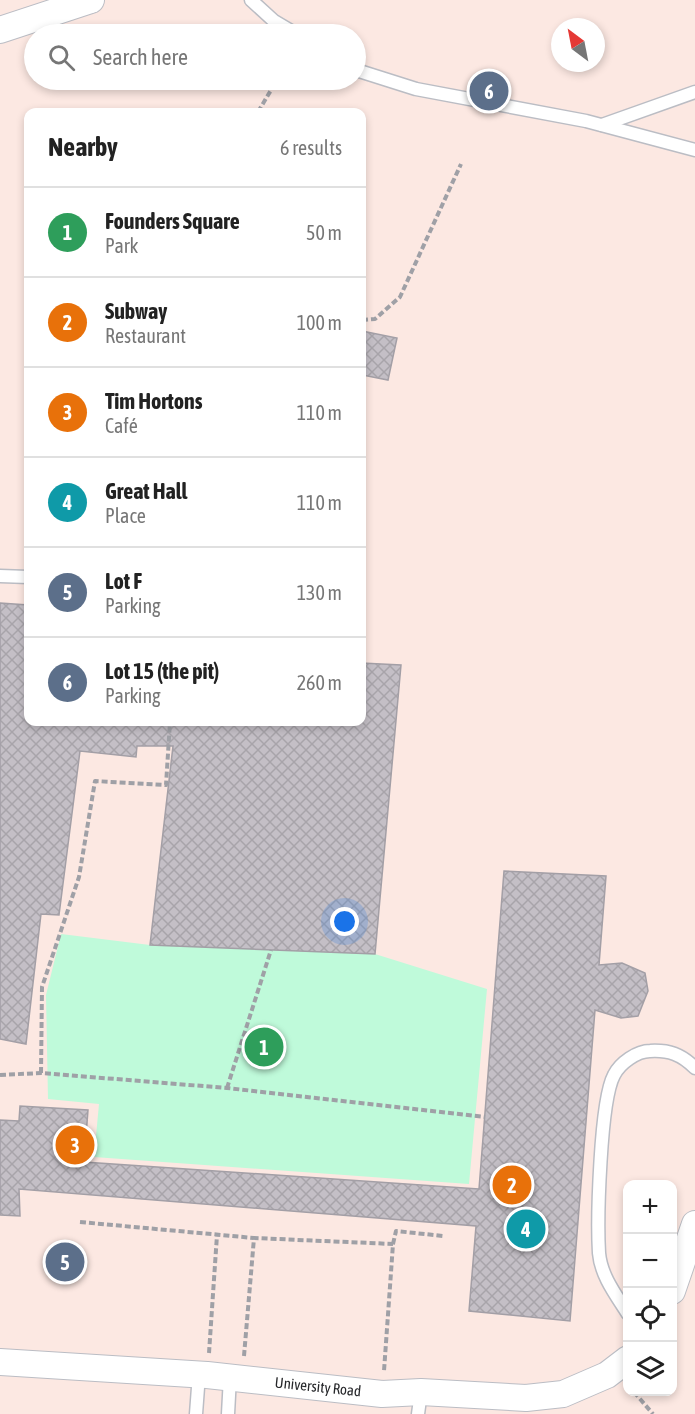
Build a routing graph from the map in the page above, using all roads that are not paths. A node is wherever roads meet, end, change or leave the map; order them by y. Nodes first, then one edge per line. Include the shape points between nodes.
1 (91, 0) edge
2 (251, 0) edge
3 (279, 24) edge
4 (0, 30) edge
5 (366, 73) edge
6 (695, 92) edge
7 (602, 125) junction
8 (695, 150) edge
9 (0, 576) edge
10 (24, 577) edge
11 (695, 1068) edge
12 (695, 1224) edge
13 (673, 1288) edge
14 (623, 1307) edge
15 (0, 1362) edge
16 (623, 1362) edge
17 (219, 1376) junction
18 (419, 1403) edge
19 (196, 1414) edge
20 (228, 1414) edge

1 - 4 street
2 - 3 lane
5 - 7 lane via 416,89
6 - 7 lane
7 - 8 lane
9 - 10 lane
11 - 14 lane via 668,1050 645,1051 626,1061 614,1075 609,1090 599,1254 605,1278
12 - 13 street
15 - 17 street, University Road
16 - 18 street, University Road via 607,1375 563,1394
17 - 18 street, University Road via 382,1394
17 - 19 lane
17 - 20 lane

